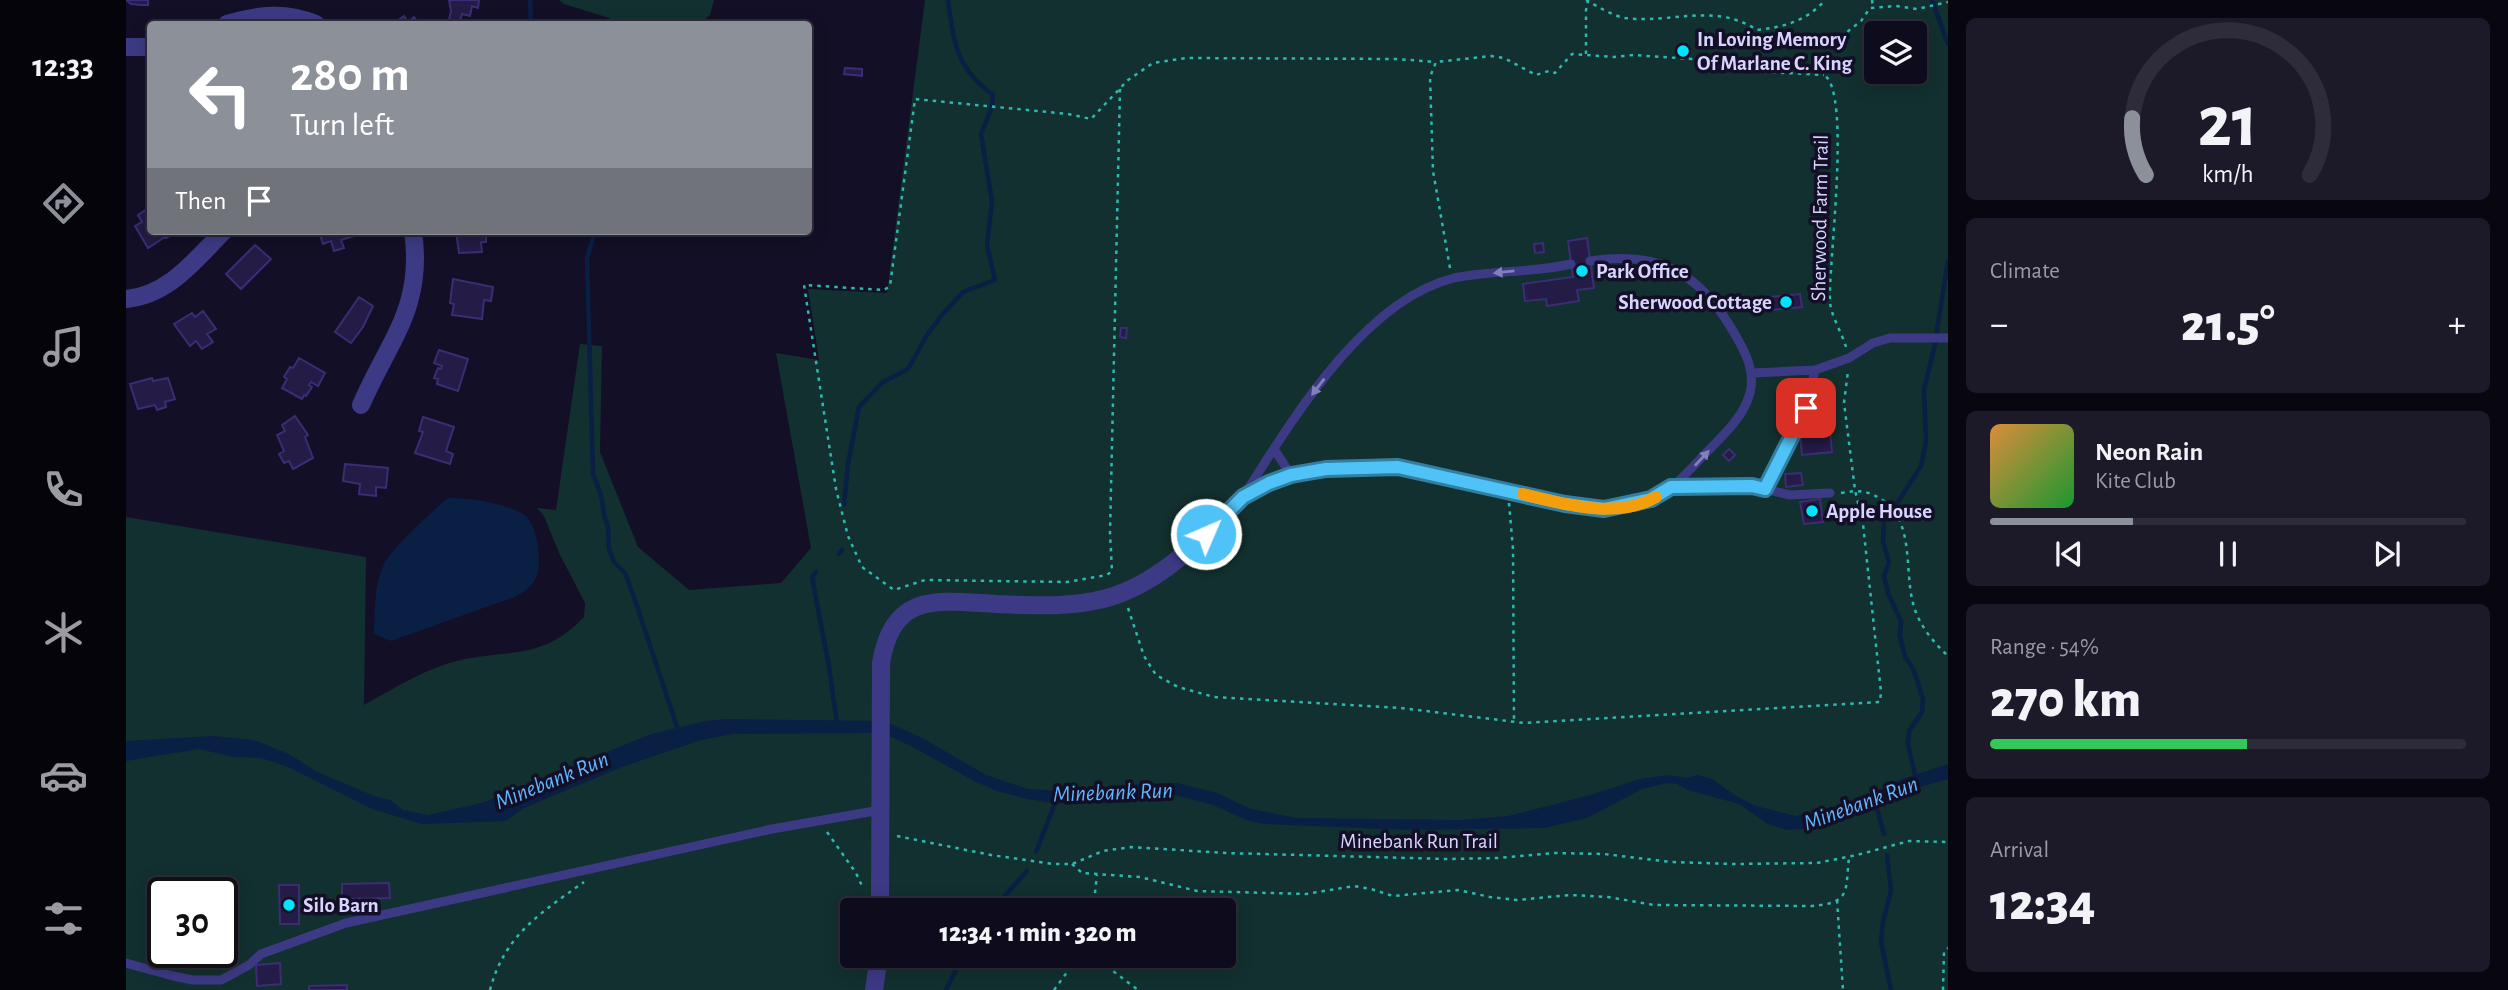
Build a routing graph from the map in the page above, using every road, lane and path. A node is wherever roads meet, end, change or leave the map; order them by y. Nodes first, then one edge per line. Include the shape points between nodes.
1 (1825, 0) edge
2 (1872, 0) edge
3 (1587, 1) edge
4 (1948, 2) edge
5 (1873, 8) junction
6 (240, 21) edge
7 (306, 21) edge
8 (126, 47) edge
9 (147, 47) edge
10 (1586, 54) junction
11 (1436, 62) junction
12 (1824, 75) junction
13 (1120, 89) junction
14 (220, 235) edge
15 (414, 235) edge
16 (1590, 261) dead end
17 (1571, 264) dead end
18 (1452, 279) junction
19 (126, 299) edge
20 (1948, 338) edge
21 (1849, 358) junction
22 (1815, 370) junction
23 (1752, 373) junction
24 (361, 405) dead end
25 (1274, 449) junction
26 (1291, 475) junction
27 (1671, 487) junction
28 (1765, 489) junction
29 (1855, 490) junction
30 (1507, 491) junction
31 (1829, 494) dead end
32 (1243, 497) junction
33 (1123, 592) junction
34 (1948, 656) edge
35 (1514, 720) junction
36 (882, 810) junction
37 (825, 829) dead end
38 (891, 835) dead end
39 (1948, 842) edge
40 (1849, 857) junction
41 (1072, 863) junction
42 (1097, 875) junction
43 (591, 878) dead end
44 (866, 894) dead end
45 (880, 898) edge
46 (1093, 898) edge
47 (1837, 901) junction
48 (1948, 948) edge
49 (129, 965) edge
50 (877, 968) edge
51 (1070, 968) edge
52 (1109, 968) edge
53 (491, 990) edge
54 (874, 990) edge
55 (1054, 990) edge
56 (1138, 990) edge
57 (1843, 990) edge
58 (1943, 990) edge

1 - 3 path via 1800,20 1757,30 1741,19 1707,14 1622,17
2 - 5 path
3 - 10 path
4 - 5 path via 1917,9
5 - 12 path via 1827,48
6 - 7 street via 271,14
8 - 9 street
10 - 11 path via 1572,54 1555,73 1536,75 1491,56
10 - 12 path via 1707,60 1749,71
11 - 13 path via 1187,58 1153,63
11 - 18 path via 1430,77 1433,171
12 - 21 path, Sherwood Farm Trail via 1832,85 1838,122 1830,306
13 - 13 path via 1091,119 915,100 890,286 884,290 804,285 836,489 848,536 862,568 894,590 925,580 1066,582 1112,571
14 - 19 street via 166,286 153,294
15 - 24 street via 417,258 410,304
16 - 23 lane via 1639,259 1681,273 1699,285 1717,304
17 -> 18 lane
18 -> 25 lane via 1399,304 1370,328 1341,357
20 - 21 lane via 1891,338 1872,342
21 - 22 lane
21 - 29 path, Sherwood Farm Trail via 1844,403
22 - 23 lane
22 - 28 lane via 1806,408
27 -> 23 lane via 1743,410
25 - 26 lane
25 - 32 lane
26 - 30 lane via 1398,467
26 - 32 lane
27 - 28 lane
27 - 30 lane via 1651,499 1604,509
28 - 31 lane via 1790,495
29 - 34 path via 1865,490 1889,504 1900,521 1913,603 1924,629
29 - 35 path, Sherwood Farm Trail via 1863,524 1880,702
30 - 35 path via 1513,549
32 - 33 street via 1188,552
33 - 35 path via 1144,656 1156,675 1178,687 1214,696
33 - 36 street via 1052,606 933,602 905,614 887,637 881,663
36 - 45 street
36 - 49 lane via 772,829 346,923 261,954 221,979 193,980
37 - 44 path
38 - 41 path, Minebank Run Trail via 1038,863
39 - 40 path, Minebank Run Trail via 1909,841
40 - 41 path, Minebank Run Trail via 1817,863 1735,864 1592,853 1446,859 1131,847 1102,851
40 - 47 path via 1846,891
41 - 42 path via 1082,873
42 - 46 path
42 - 47 path via 1140,877 1197,891 1306,894 1354,887 1393,896 1458,890 1517,900 1570,895 1654,905 1812,906
43 - 53 path via 518,934 496,968
47 - 57 path
48 - 58 path
50 - 54 street
51 - 55 path
52 - 56 path

